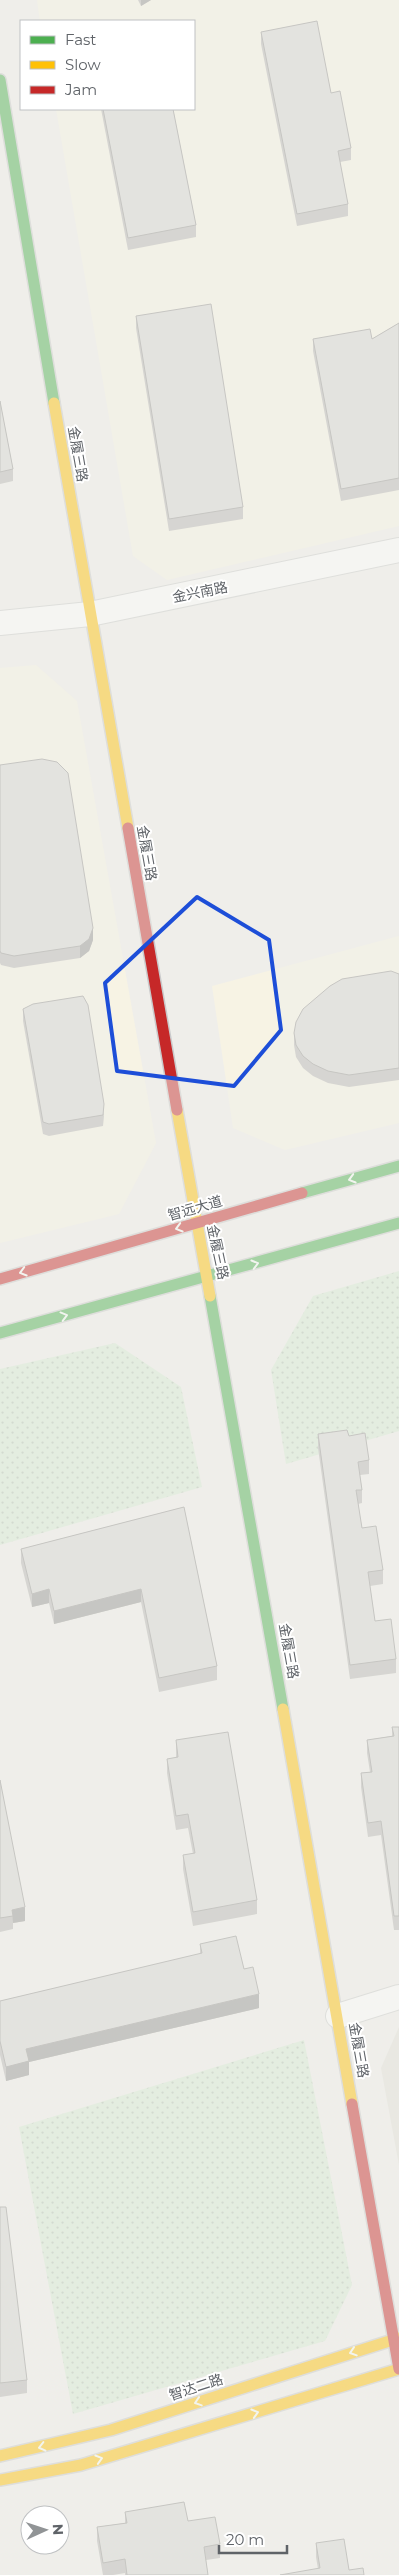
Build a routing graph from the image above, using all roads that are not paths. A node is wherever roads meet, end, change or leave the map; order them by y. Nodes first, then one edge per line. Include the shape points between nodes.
1 (0, 80) edge
2 (399, 550) edge
3 (90, 614) junction
4 (0, 623) edge
5 (399, 1166) edge
6 (197, 1223) junction
7 (399, 1223) edge
8 (208, 1277) junction
9 (0, 1279) edge
10 (0, 1333) edge
11 (399, 1996) edge
12 (338, 2016) junction
13 (396, 2338) edge
14 (399, 2369) edge
15 (0, 2456) edge
16 (0, 2480) edge

1 - 3 street, 金履三路
2 - 3 street, 金兴南路
3 - 4 street, 金兴南路
3 - 6 street, 金履三路
5 -> 6 street, 智远大道
6 - 8 street, 金履三路
6 -> 9 street, 智远大道
8 -> 7 street
10 -> 8 street
8 - 12 street, 金履三路
11 - 12 street
12 - 13 street, 金履三路
13 - 14 street, 金履三路
13 -> 15 street, 智达二路 via 111,2430
16 -> 14 street via 80,2465

